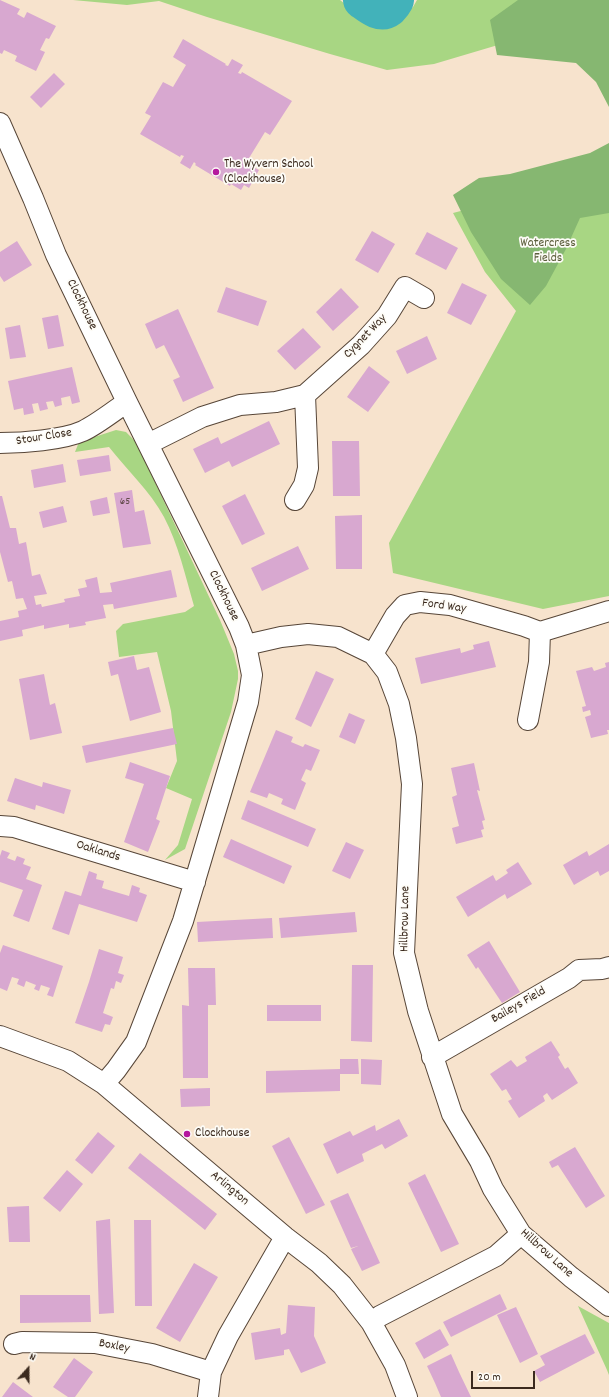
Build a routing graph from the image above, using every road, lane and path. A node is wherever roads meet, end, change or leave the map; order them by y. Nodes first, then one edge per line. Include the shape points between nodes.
1 (1, 128) edge
2 (424, 298) dead end
3 (304, 395) junction
4 (127, 402) junction
5 (0, 443) edge
6 (148, 444) junction
7 (295, 500) dead end
8 (609, 611) edge
9 (540, 632) junction
10 (246, 645) junction
11 (373, 654) junction
12 (528, 720) dead end
13 (0, 826) edge
14 (195, 882) junction
15 (609, 967) edge
16 (0, 1036) edge
17 (432, 1057) junction
18 (104, 1084) junction
19 (521, 1234) junction
20 (285, 1237) junction
21 (609, 1306) edge
22 (370, 1322) junction
23 (14, 1344) dead end
24 (211, 1372) junction
25 (208, 1397) edge
26 (407, 1397) edge

1 - 4 street, Clockhouse via 56,255
2 - 3 street, Cygnet Way via 405,287 387,316 361,345
3 - 6 street, Cygnet Way via 276,402 240,405 202,417
3 - 7 street via 308,468 304,485
4 - 5 street, Stour Close via 82,431 21,443
4 - 6 street, Clockhouse
6 - 10 street, Clockhouse
8 - 9 street
9 - 11 street, Ford Way via 456,607 420,602 405,605 395,616
9 - 12 street via 539,662
10 - 11 street, Hillbrow Lane via 308,634 338,637
10 - 14 street, Clockhouse via 252,674 248,702
11 - 17 street, Hillbrow Lane via 387,672 399,704 406,738 412,784 404,953
13 - 14 street, Oaklands via 14,827
14 - 18 street, Clockhouse via 136,1042
15 - 17 street, Baileys Field via 579,970
16 - 18 street, Arlington via 68,1061
17 - 19 street, Hillbrow Lane via 452,1114
18 - 20 street, Arlington
19 - 21 street, Hillbrow Lane
19 - 22 street via 496,1256
20 - 22 street, Arlington via 319,1263 342,1285
20 - 24 street via 228,1336
22 - 26 street, Arlington via 395,1365
23 - 24 street, Boxley via 95,1343 152,1354
24 - 25 street

